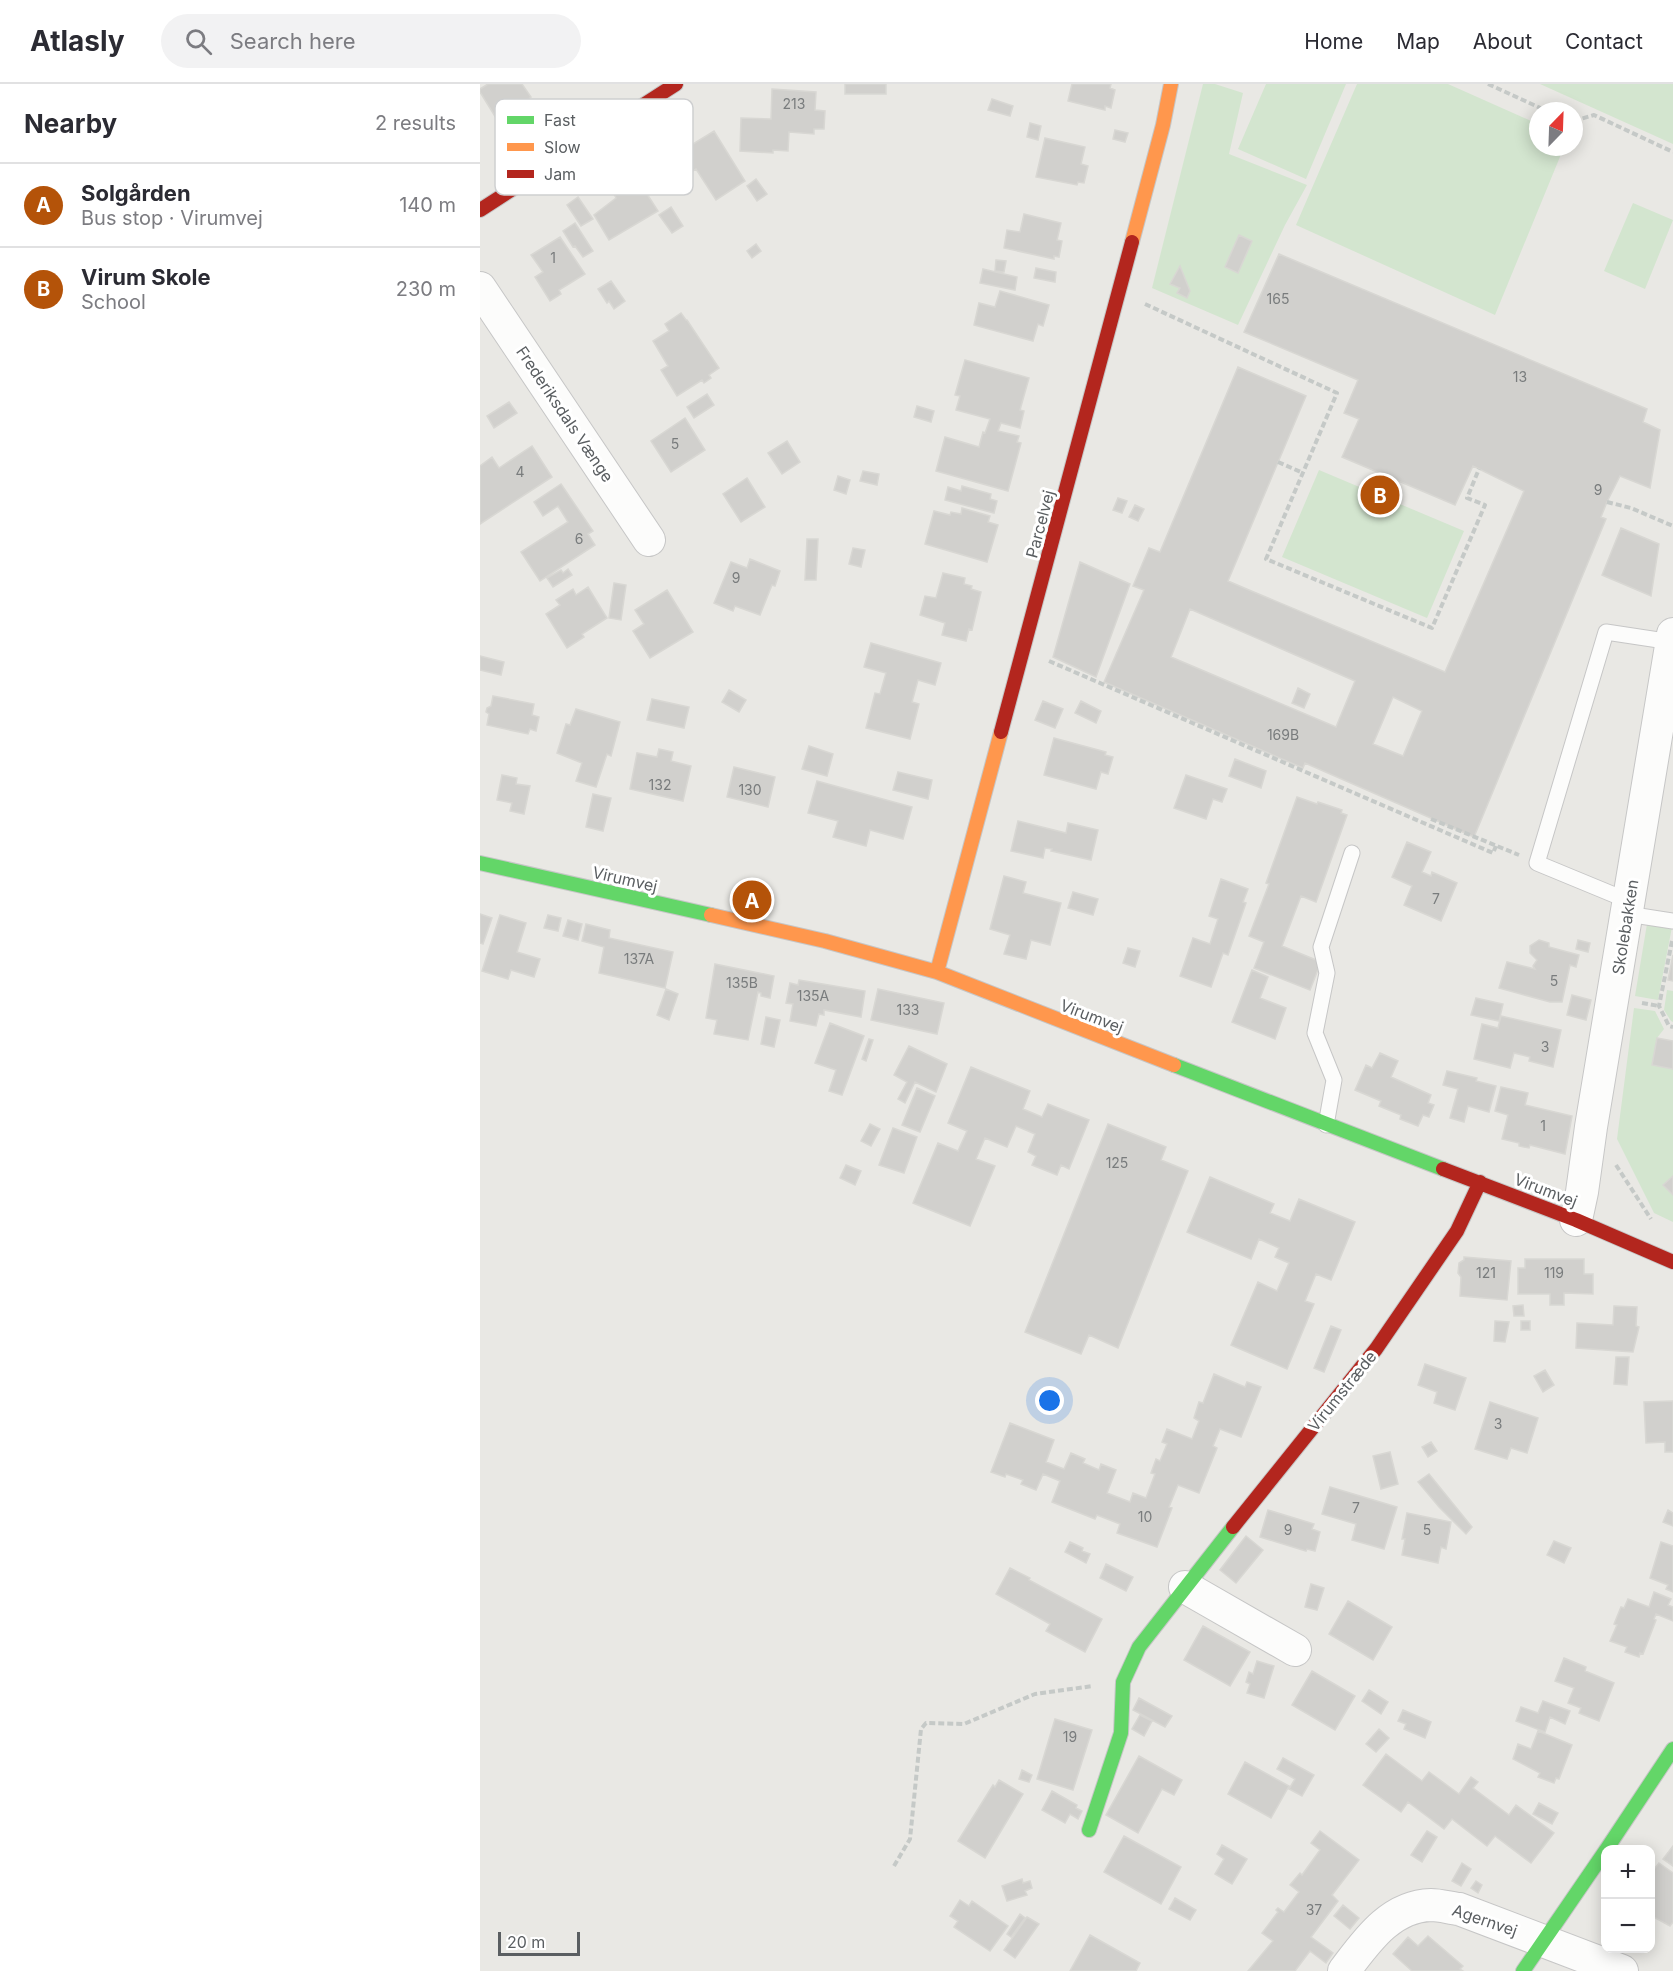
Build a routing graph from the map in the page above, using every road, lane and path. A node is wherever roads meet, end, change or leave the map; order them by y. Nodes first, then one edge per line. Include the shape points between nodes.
1 (676, 84) edge
2 (1172, 84) edge
3 (1488, 84) edge
4 (653, 99) edge
5 (1529, 103) edge
6 (1583, 118) edge
7 (1673, 152) edge
8 (503, 195) edge
9 (480, 210) edge
10 (480, 288) edge
11 (1136, 300) dead end
12 (1278, 462) dead end
13 (1479, 469) dead end
14 (1303, 473) junction
15 (1607, 502) dead end
16 (1673, 526) edge
17 (649, 540) dead end
18 (1672, 638) edge
19 (1023, 650) junction
20 (1431, 819) dead end
21 (1496, 846) junction
22 (1352, 853) dead end
23 (480, 863) edge
24 (1537, 863) junction
25 (1628, 908) junction
26 (1673, 921) edge
27 (1673, 935) edge
28 (937, 972) junction
29 (1673, 1027) edge
30 (1326, 1125) junction
31 (1616, 1164) dead end
32 (1480, 1182) junction
33 (1576, 1220) junction
34 (1652, 1221) dead end
35 (1673, 1262) edge
36 (1185, 1587) junction
37 (1295, 1650) dead end
38 (1123, 1682) junction
39 (1673, 1749) edge
40 (1089, 1830) dead end
41 (1609, 1845) edge
42 (1601, 1857) edge
43 (894, 1866) dead end
44 (1544, 1941) junction
45 (1344, 1971) edge
46 (1523, 1971) edge
47 (1622, 1971) edge

1 - 4 street
2 - 19 street, Parcelvej
3 - 5 path
6 - 7 path via 1594,115
8 - 9 street
10 - 17 street, Frederiksdals Vænge
11 - 14 path via 1337,393
12 - 14 path
13 - 14 path via 1467,498 1485,505 1432,628 1266,559
15 - 16 path
18 - 24 lane via 1606,632
18 - 25 street, Skolebakken
19 - 21 path via 1493,853
19 - 28 street, Parcelvej
20 - 21 path
21 - 24 path
22 - 30 lane via 1321,947 1327,973 1315,1033 1334,1080
23 - 28 street, Virumvej via 825,941
24 - 25 lane
25 - 26 lane
25 - 33 street, Skolebakken
27 - 29 path via 1659,1006
28 - 30 street, Virumvej
30 - 32 street, Virumvej
31 - 34 path
32 - 33 street, Virumvej
32 - 36 street, Virumstræde via 1456,1231 1376,1349
33 - 35 street, Virumvej
36 - 37 street
36 - 38 street, Virumstræde via 1139,1647
38 - 40 street, Virumstræde via 1121,1733
38 - 43 path via 1035,1694 964,1724 926,1723 921,1729 910,1839
39 - 41 street
42 - 44 street
44 - 45 street, Agernvej via 1459,1909 1431,1905 1399,1912
44 - 46 street
44 - 47 street, Agernvej

